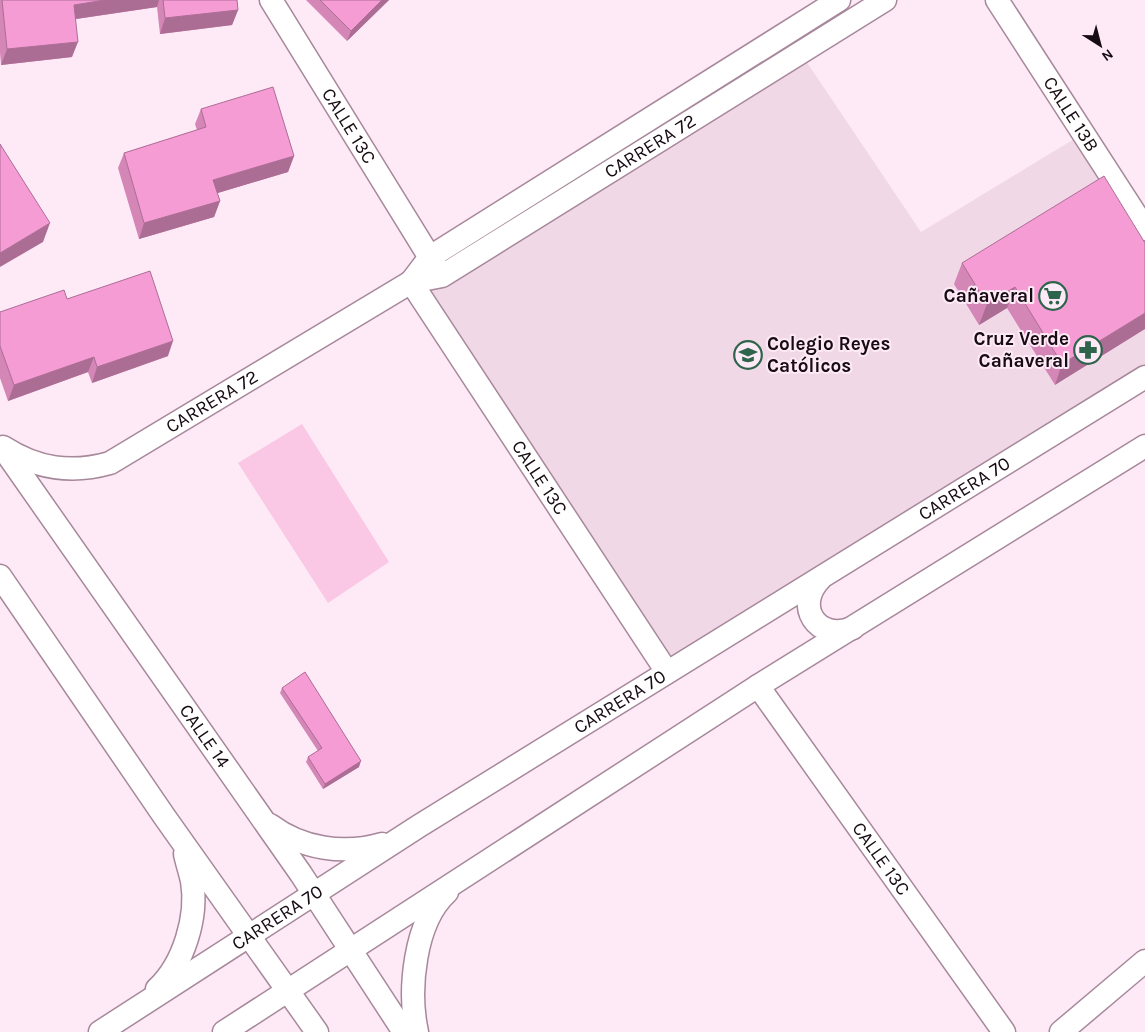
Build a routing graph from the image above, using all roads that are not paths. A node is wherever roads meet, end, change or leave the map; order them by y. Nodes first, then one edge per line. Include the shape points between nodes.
1 (270, 0) edge
2 (839, 0) edge
3 (885, 0) edge
4 (998, 0) edge
5 (1145, 229) edge
6 (430, 257) junction
7 (442, 276) junction
8 (411, 282) junction
9 (1145, 377) edge
10 (1, 446) edge
11 (1145, 446) edge
12 (0, 576) edge
13 (823, 576) junction
14 (857, 627) junction
15 (668, 672) junction
16 (758, 686) junction
17 (164, 816) junction
18 (262, 818) junction
19 (419, 826) junction
20 (463, 877) junction
21 (314, 894) junction
22 (250, 936) junction
23 (351, 950) junction
24 (1145, 961) edge
25 (288, 990) junction
26 (136, 1009) junction
27 (100, 1032) edge
28 (224, 1032) edge
29 (317, 1032) edge
30 (404, 1032) edge
31 (416, 1032) edge
32 (1004, 1032) edge
33 (1061, 1032) edge

1 - 6 street, CALLE 13C
2 - 6 street, CARRERA 72
3 - 7 street, CARRERA 72
4 - 5 street, CALLE 13B
6 - 7 street, CALLE 13C
6 - 8 street, CARRERA 72
7 - 8 street, CARRERA 72
8 - 10 street, CARRERA 72 via 110,463 83,469 55,468 27,461
8 - 15 street, CALLE 13C
9 - 13 street, CARRERA 70
10 - 18 street, CALLE 14
11 - 14 street
12 - 17 street
13 - 14 street via 812,588 808,604 813,620 826,630 842,633
13 - 15 street, CARRERA 70
14 - 16 street
15 - 19 street, CARRERA 70
16 - 20 street
16 - 32 street, CALLE 13C
17 - 22 street
17 - 26 street via 183,847 192,882 192,918 182,953 163,984
18 - 19 street via 304,843 337,849 371,847
18 - 21 street, CALLE 14
19 - 21 street, CARRERA 70
20 - 23 street
20 - 31 street via 442,896 416,953 412,1013
21 - 22 street, CARRERA 70
21 - 23 street, CALLE 14
22 - 25 street
22 - 26 street, CARRERA 70
23 - 25 street
23 - 30 street, CALLE 14
24 - 33 street
25 - 28 street
25 - 29 street
26 - 27 street, CARRERA 70

